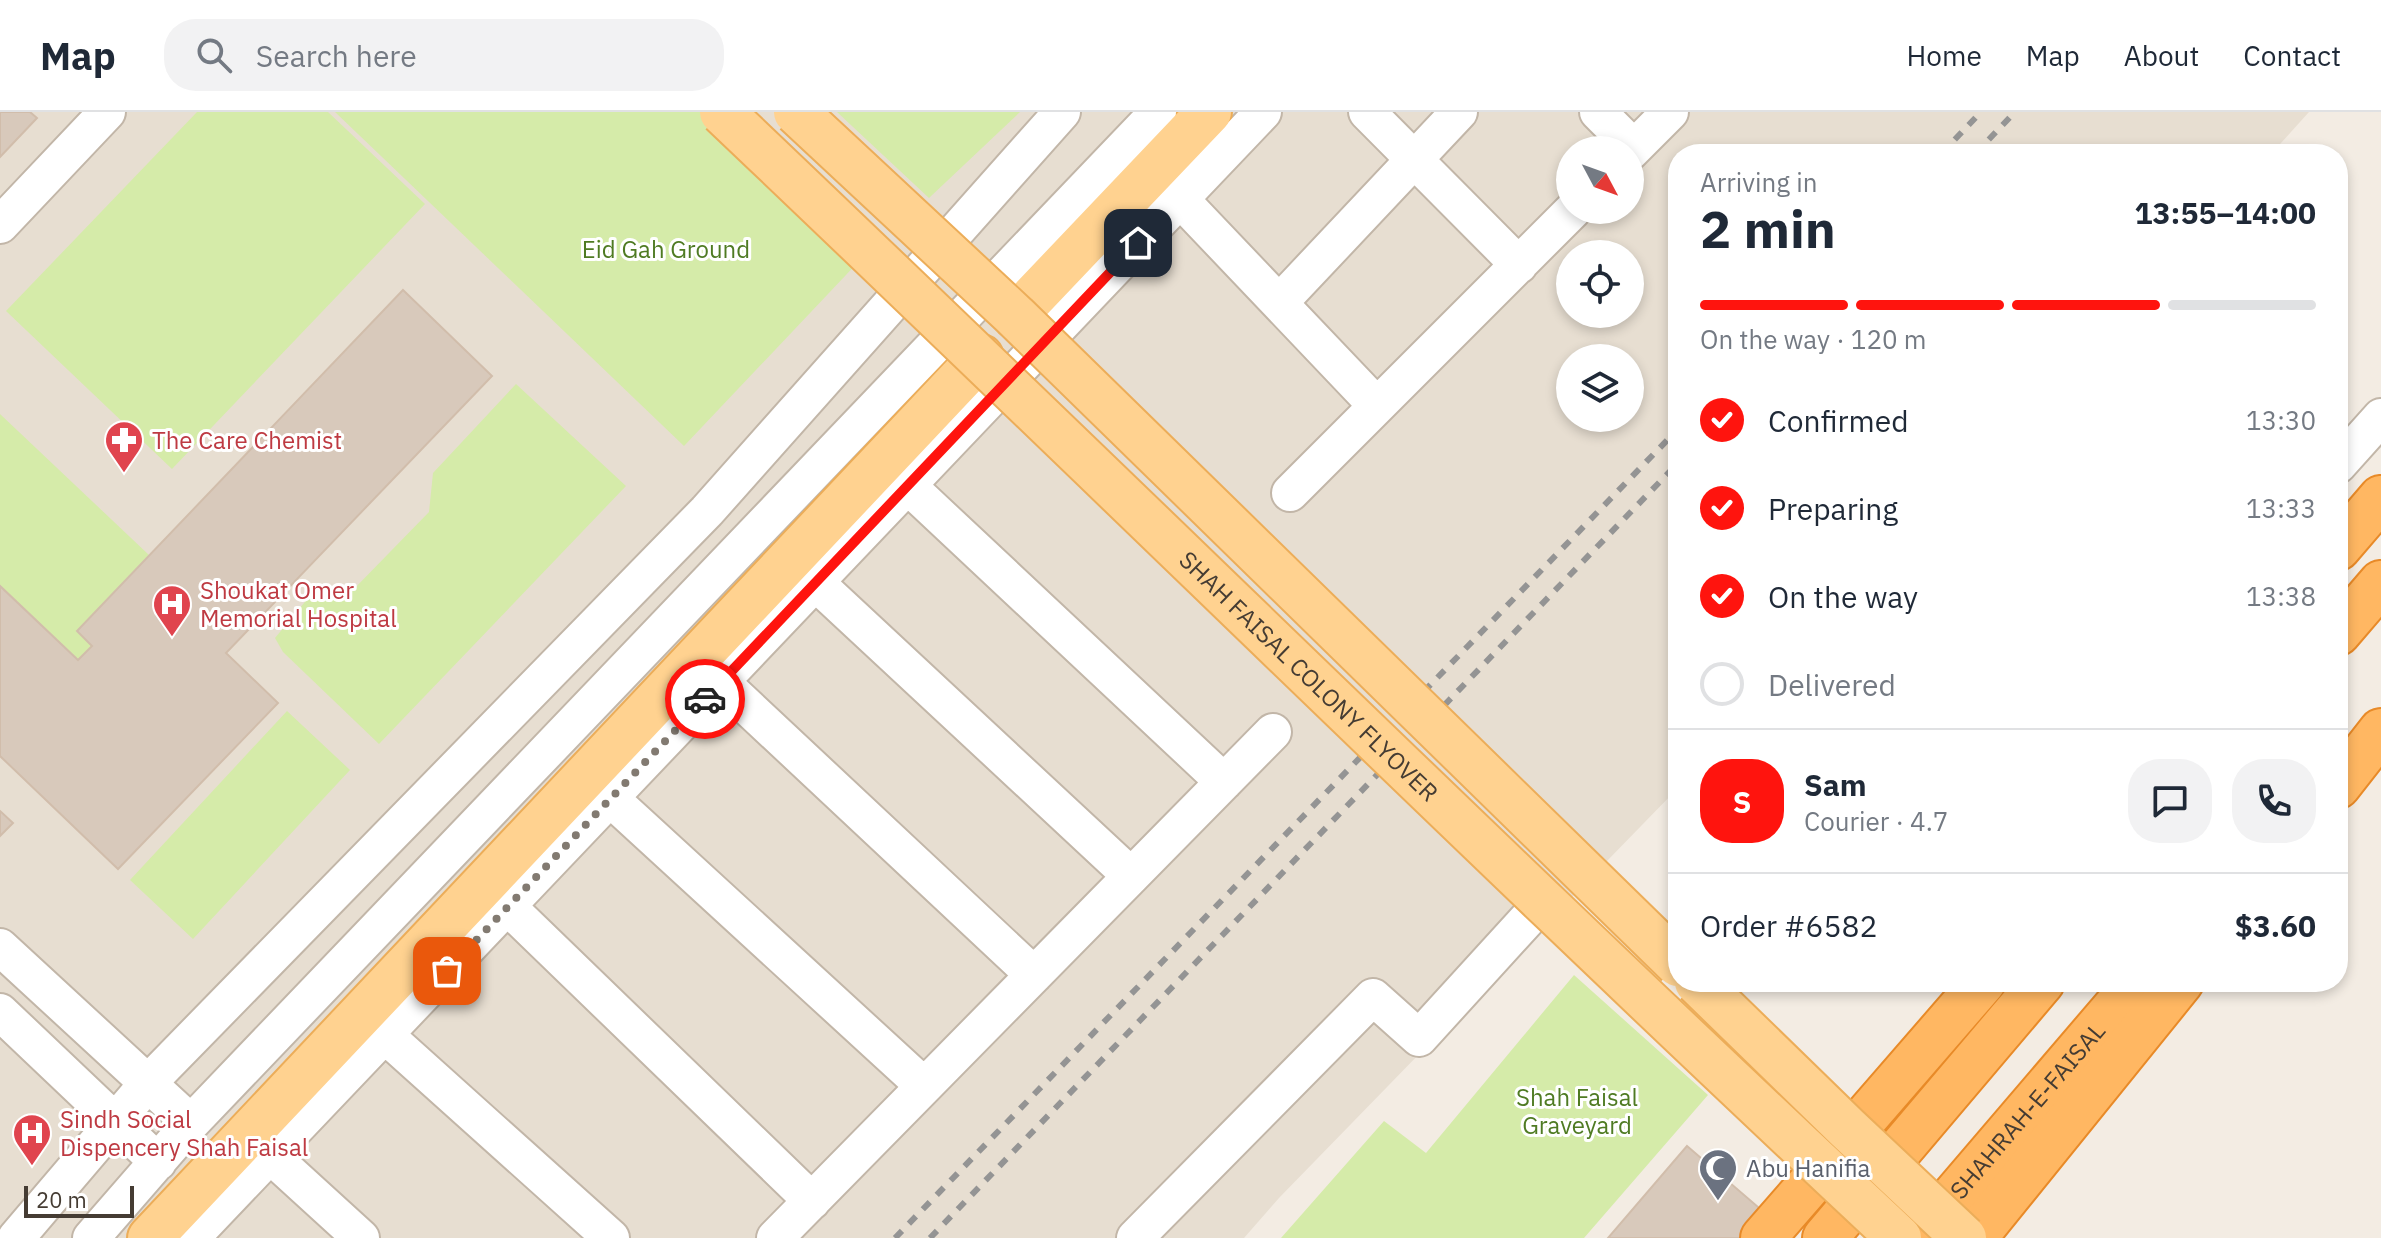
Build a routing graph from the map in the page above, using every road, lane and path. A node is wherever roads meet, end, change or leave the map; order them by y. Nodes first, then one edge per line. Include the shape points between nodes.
1 (107, 112) edge
2 (722, 112) edge
3 (796, 112) edge
4 (1062, 112) edge
5 (1158, 112) edge
6 (1209, 112) edge
7 (1263, 112) edge
8 (1367, 112) edge
9 (1459, 112) edge
10 (1598, 112) edge
11 (1670, 112) edge
12 (1619, 136) edge
13 (1644, 138) edge
14 (1414, 159) junction
15 (1180, 199) junction
16 (1559, 224) edge
17 (0, 225) edge
18 (1519, 265) junction
19 (1279, 303) junction
20 (1015, 316) junction
21 (981, 357) junction
22 (1377, 406) junction
23 (2381, 417) edge
24 (2348, 454) edge
25 (907, 485) junction
26 (1290, 493) dead end
27 (2381, 498) edge
28 (2348, 536) edge
29 (815, 582) junction
30 (2381, 583) edge
31 (2348, 621) edge
32 (721, 682) junction
33 (2381, 697) edge
34 (2381, 731) edge
35 (1273, 732) dead end
36 (2348, 735) edge
37 (2348, 773) edge
38 (1224, 782) junction
39 (611, 799) junction
40 (1131, 876) junction
41 (1543, 902) junction
42 (508, 907) junction
43 (0, 947) edge
44 (1668, 954) edge
45 (1034, 975) junction
46 (1707, 992) edge
47 (1974, 992) edge
48 (2034, 992) edge
49 (2128, 992) edge
50 (2173, 992) edge
51 (0, 1012) edge
52 (385, 1035) junction
53 (148, 1083) junction
54 (924, 1086) junction
55 (114, 1121) junction
56 (191, 1123) junction
57 (1852, 1133) junction
58 (270, 1155) junction
59 (158, 1162) junction
60 (1824, 1168) junction
61 (812, 1201) junction
62 (16, 1238) edge
63 (91, 1238) edge
64 (150, 1238) edge
65 (191, 1238) edge
66 (361, 1238) edge
67 (611, 1238) edge
68 (775, 1238) edge
69 (1135, 1238) edge
70 (1763, 1238) edge
71 (1825, 1238) edge
72 (1899, 1238) edge
73 (1918, 1238) edge
74 (1964, 1238) edge
75 (1974, 1238) edge

1 - 17 street
2 - 21 main road, SHAH FAISAL COLONY FLYOVER, bridge
3 - 20 main road, bridge
4 - 53 street via 707,511
5 - 56 street
6 - 20 main road
7 - 15 street
8 - 14 street
9 - 14 street
10 - 12 street
11 - 13 street
14 - 18 street
14 - 19 street
15 - 19 street
15 - 25 street
16 - 18 street
18 - 22 street
19 - 22 street
20 - 44 main road, bridge
21 - 41 main road, SHAH FAISAL COLONY FLYOVER, bridge
21 - 64 main road
22 - 26 street
23 - 24 street
25 - 29 street
25 - 38 street
27 - 28 highway
29 - 32 street
29 - 40 street
30 - 31 highway
32 - 39 street
32 - 45 street
33 - 36 highway
34 - 37 highway
35 - 38 street
38 - 40 street
39 - 42 street
39 - 54 street
40 - 45 street
41 - 60 main road, SHAH FAISAL COLONY FLYOVER, bridge
41 - 69 street via 1419,1038 1373,997
42 - 52 street
42 - 61 street
43 - 53 street
45 - 54 street
46 - 57 main road, bridge
47 - 57 highway
48 - 71 highway
49 - 73 highway, SHAHRAH-E-FAISAL
50 - 75 highway
51 - 55 street
52 - 58 street
52 - 67 street
53 - 55 street
53 - 56 street
54 - 61 street
55 - 59 street
55 - 62 street
56 - 59 street
57 - 74 main road, bridge
58 - 65 street
58 - 66 street
59 - 63 street
60 - 70 highway
60 - 72 main road, SHAH FAISAL COLONY FLYOVER, bridge
61 - 68 street

